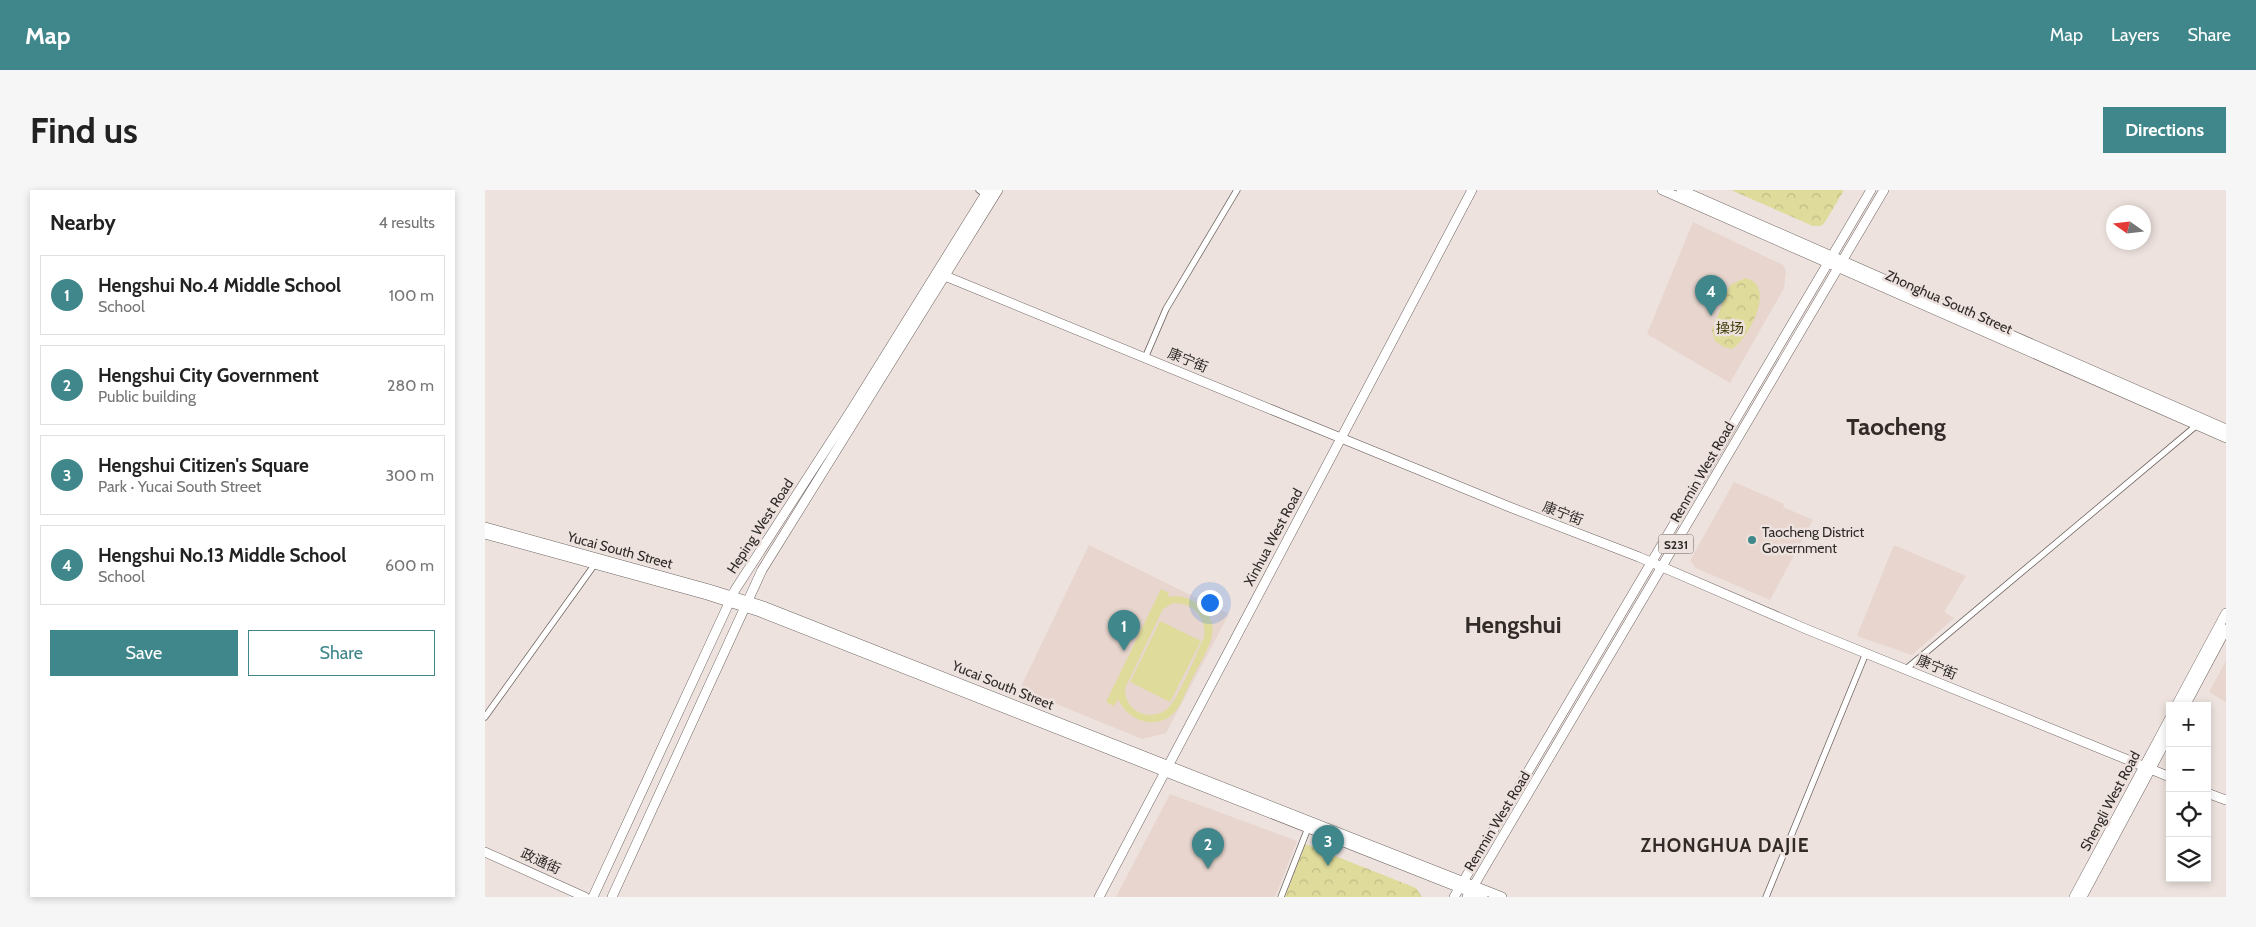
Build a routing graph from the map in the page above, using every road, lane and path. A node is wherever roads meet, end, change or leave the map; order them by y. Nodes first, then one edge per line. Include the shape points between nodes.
1 (998, 190) edge
2 (1237, 190) edge
3 (1472, 190) edge
4 (1662, 190) edge
5 (1681, 190) edge
6 (1871, 190) edge
7 (1884, 190) edge
8 (984, 191) edge
9 (1830, 260) junction
10 (1840, 265) junction
11 (945, 276) junction
12 (1145, 358) junction
13 (2197, 425) junction
14 (2226, 429) edge
15 (1341, 438) junction
16 (2226, 438) edge
17 (485, 527) edge
18 (485, 534) edge
19 (1652, 562) junction
20 (595, 564) junction
21 (1663, 567) junction
22 (730, 599) junction
23 (746, 604) junction
24 (2226, 613) edge
25 (2226, 629) edge
26 (1866, 653) junction
27 (1906, 670) junction
28 (2178, 702) edge
29 (2187, 702) edge
30 (485, 717) edge
31 (2166, 727) edge
32 (2166, 739) edge
33 (2147, 768) junction
34 (1167, 769) junction
35 (2166, 775) edge
36 (2211, 794) edge
37 (2226, 800) edge
38 (1308, 828) junction
39 (485, 852) edge
40 (1461, 884) junction
41 (1470, 891) edge
42 (585, 897) edge
43 (593, 897) edge
44 (612, 897) edge
45 (1099, 897) edge
46 (1281, 897) edge
47 (1454, 897) edge
48 (1483, 897) edge
49 (1502, 897) edge
50 (1766, 897) edge
51 (2074, 897) edge
52 (2082, 897) edge

1 - 11 main road, Heping West Road
2 - 12 street via 1166,309
3 - 15 main road, Xinhua West Road
4 - 9 main road, Zhonghua South Street
5 - 9 main road, Zhonghua South Street
6 - 9 main road, Renmin West Road / S231
7 - 10 main road, Renmin West Road / S231
8 - 22 main road, Heping West Road via 852,409
9 - 10 main road, Zhonghua South Street
9 - 19 main road, Renmin West Road / S231
10 - 13 main road, Zhonghua South Street
10 - 14 main road, Zhonghua South Street
10 - 21 main road, Renmin West Road / S231
11 - 12 main road, 康宁街
11 - 23 main road, Heping West Road via 761,570
12 - 15 main road, 康宁街
13 - 16 main road, Zhonghua South Street
13 - 27 street
15 - 19 main road, 康宁街
15 - 34 main road, Xinhua West Road
17 - 22 main road, Yucai South Street
18 - 20 main road, Yucai South Street
19 - 21 main road, 康宁街
19 - 40 main road, Renmin West Road / S231
20 - 22 main road, Yucai South Street
20 - 30 street
21 - 26 main road, 康宁街
21 - 41 main road, Renmin West Road / S231
22 - 23 main road, Yucai South Street
22 - 43 main road, Heping West Road
23 - 34 main road, Yucai South Street
23 - 44 main road, Heping West Road
24 - 28 main road
25 - 29 main road
26 - 27 main road, 康宁街
26 - 50 street
27 - 33 main road, 康宁街
31 - 33 main road, Shengli West Road
32 - 33 main road, Shengli West Road
33 - 35 main road, 康宁街
33 - 51 main road, Shengli West Road
33 - 52 main road, Shengli West Road
34 - 38 main road, Yucai South Street
34 - 40 main road, Yucai South Street
34 - 45 main road, Xinhua West Road
36 - 37 main road
38 - 40 main road, Yucai South Street
38 - 46 street
39 - 42 main road, 政通街
40 - 41 main road, Yucai South Street
40 - 47 main road, Renmin West Road / S231
41 - 48 main road, Yucai South Street
41 - 49 main road, Yucai South Street

